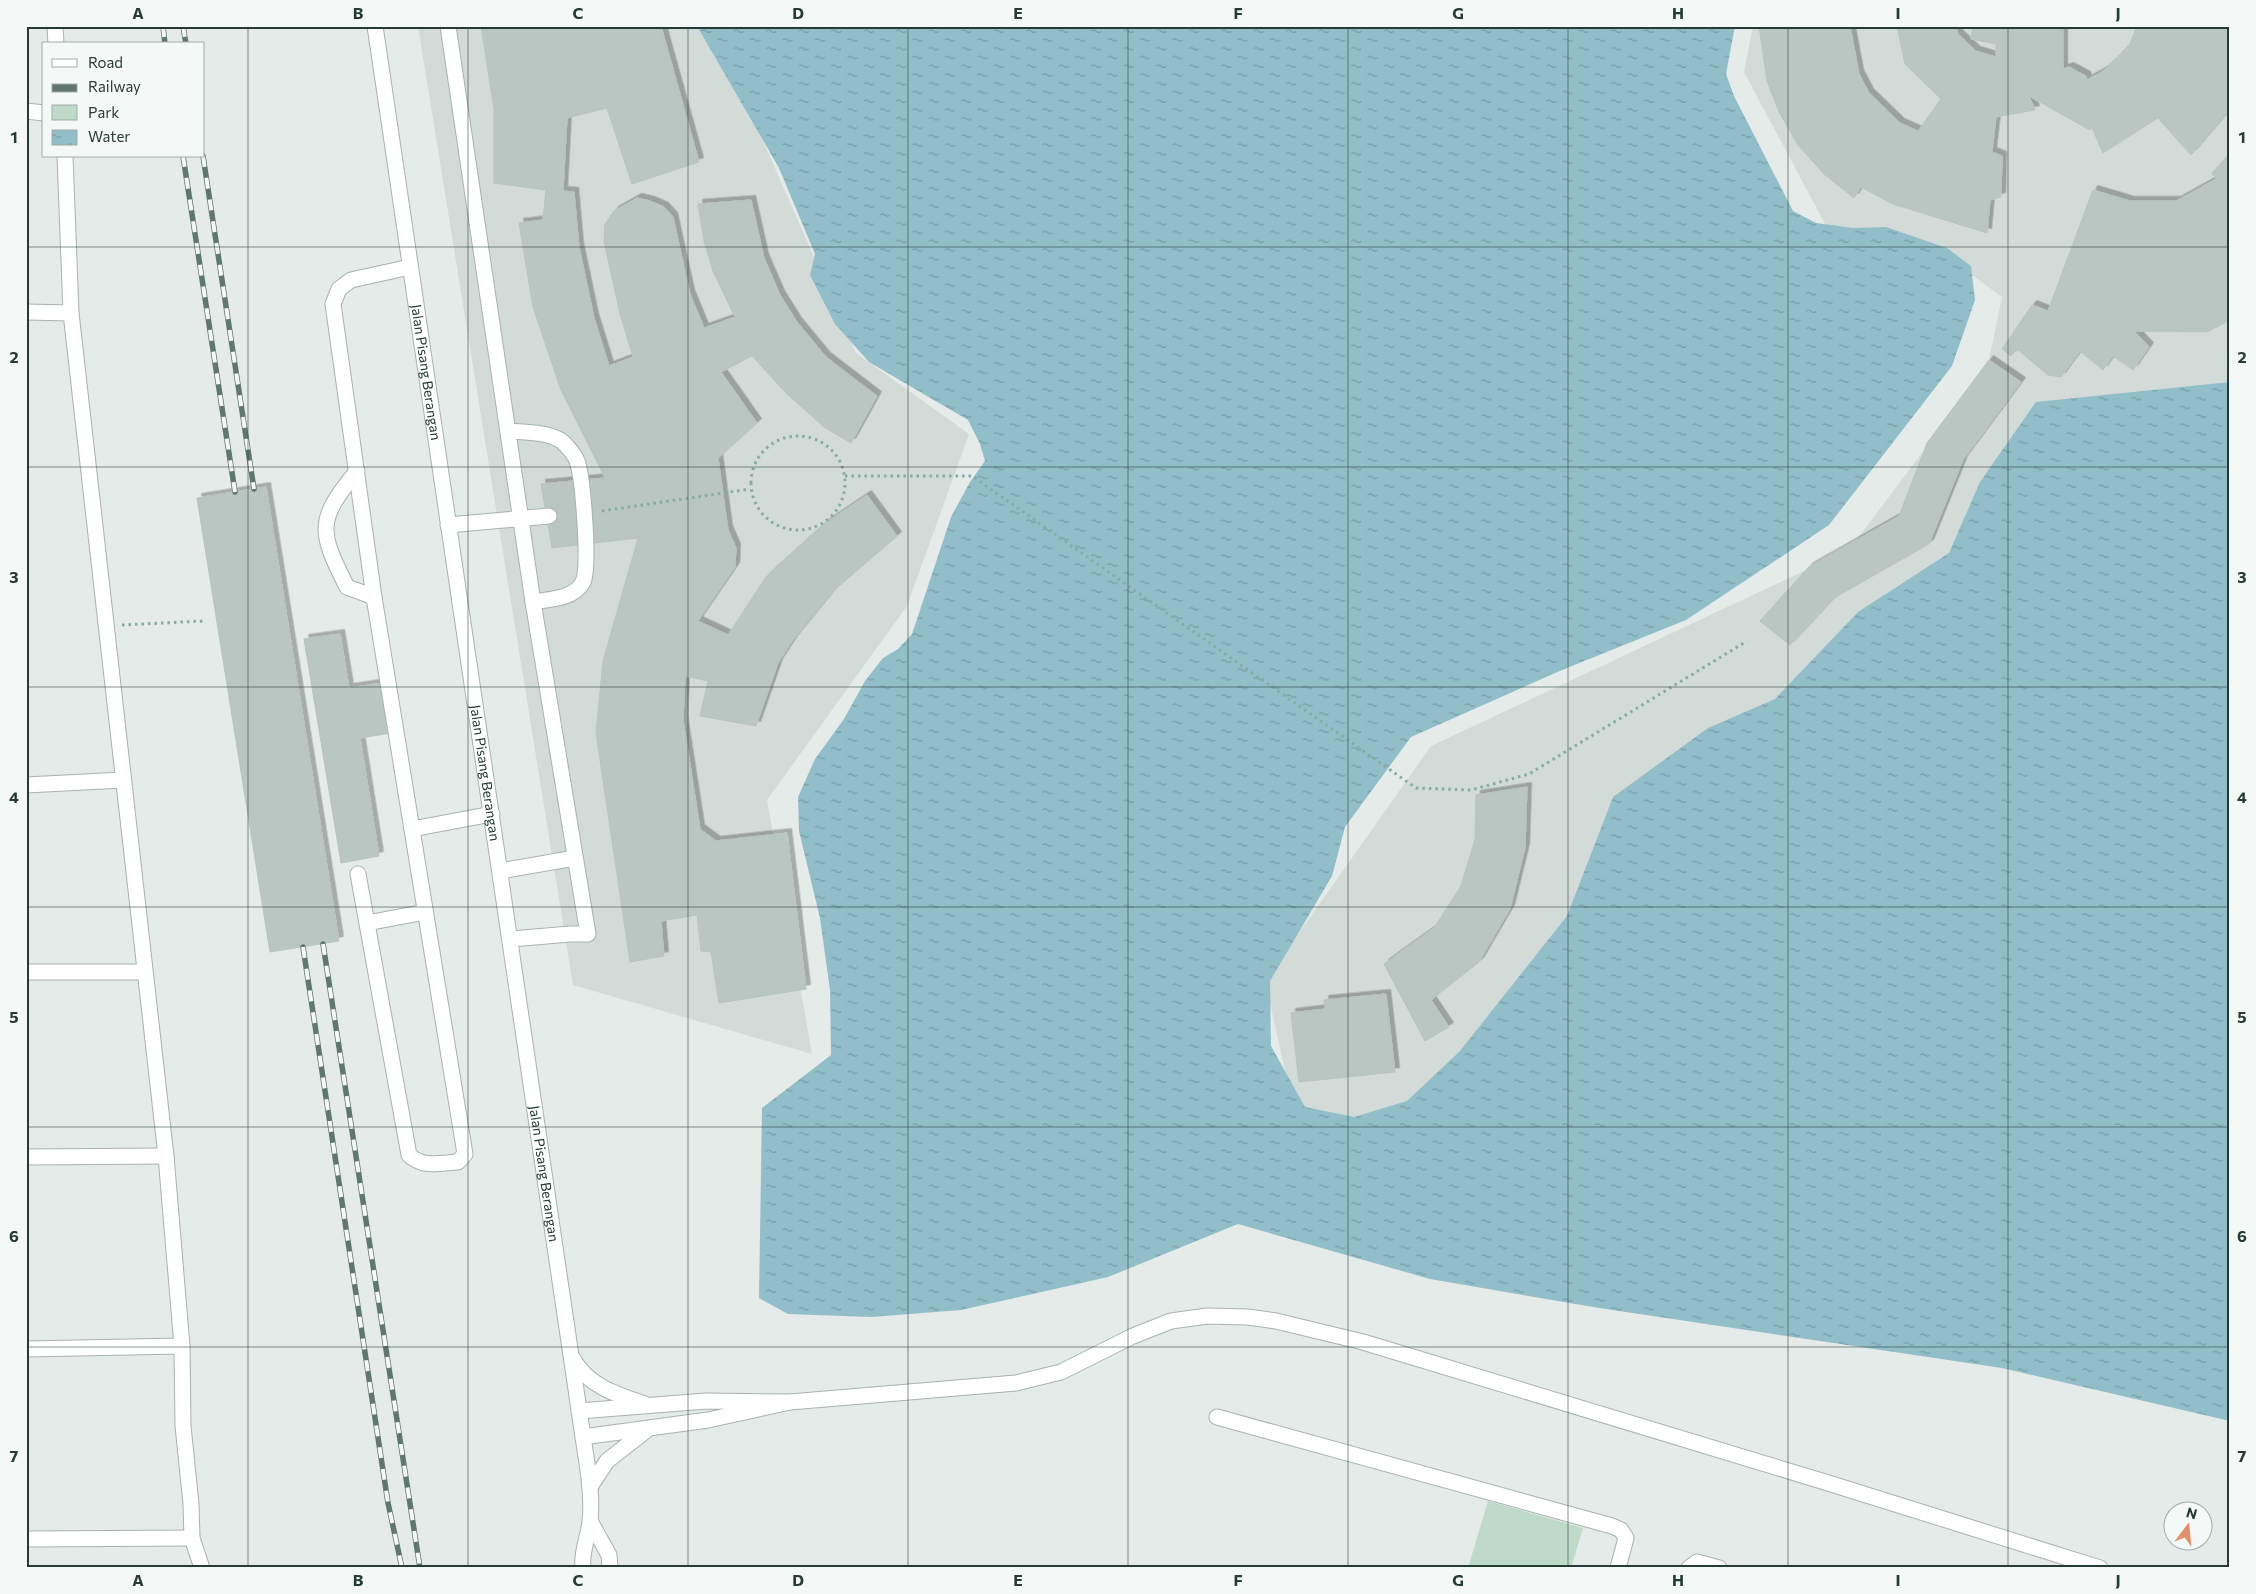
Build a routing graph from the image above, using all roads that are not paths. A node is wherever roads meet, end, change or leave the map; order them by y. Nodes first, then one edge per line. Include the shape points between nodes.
1 (55, 26) edge
2 (375, 26) edge
3 (448, 26) edge
4 (56, 42) edge
5 (26, 112) edge
6 (42, 113) edge
7 (64, 158) edge
8 (410, 267) junction
9 (26, 312) edge
10 (71, 313) junction
11 (508, 431) junction
12 (357, 471) junction
13 (549, 516) dead end
14 (521, 519) junction
15 (448, 525) junction
16 (374, 597) junction
17 (533, 602) junction
18 (123, 780) junction
19 (26, 785) edge
20 (492, 814) junction
21 (412, 829) junction
22 (575, 858) junction
23 (500, 872) junction
24 (358, 874) dead end
25 (425, 912) junction
26 (367, 923) junction
27 (511, 939) junction
28 (26, 972) edge
29 (145, 972) junction
30 (166, 1156) junction
31 (26, 1157) edge
32 (182, 1346) junction
33 (26, 1349) edge
34 (571, 1356) junction
35 (790, 1402) junction
36 (669, 1404) junction
37 (650, 1406) junction
38 (579, 1412) junction
39 (1217, 1417) dead end
40 (673, 1426) junction
41 (649, 1428) junction
42 (583, 1437) junction
43 (590, 1487) junction
44 (590, 1521) junction
45 (192, 1538) junction
46 (26, 1539) edge
47 (610, 1562) edge
48 (582, 1563) edge
49 (202, 1568) edge
50 (1618, 1568) edge
51 (1689, 1568) edge
52 (1719, 1568) edge
53 (2100, 1568) edge

1 - 4 street
2 - 8 street, Jalan Pisang Berangan
3 - 11 street
5 - 6 street
7 - 10 street
8 - 12 street via 351,280 339,289 333,304
8 - 15 street, Jalan Pisang Berangan
9 - 10 street
10 - 18 street
11 - 14 street
11 - 17 street via 562,440 577,460 587,567 583,582 572,594
12 - 16 street
12 - 16 street via 336,497 328,514 325,532 334,561 347,586
13 - 14 street
14 - 15 street
14 - 17 street
15 - 20 street, Jalan Pisang Berangan
16 - 21 street
17 - 22 street
18 - 19 street
18 - 29 street
20 - 21 street
20 - 23 street, Jalan Pisang Berangan
21 - 25 street
22 - 23 street
22 - 27 street via 588,934
23 - 27 street, Jalan Pisang Berangan
24 - 26 street
25 - 26 street
25 - 26 street via 464,1154 458,1162 426,1164 409,1155
27 - 34 street, Jalan Pisang Berangan
28 - 29 street
29 - 30 street
30 - 31 street
30 - 32 street
32 - 33 street
32 - 45 street via 183,1426 192,1504
34 - 37 street via 591,1381
34 - 38 street, Jalan Pisang Berangan
35 - 36 street
35 - 40 street
35 - 53 street via 982,1387 1038,1378 1060,1372 1171,1321 1207,1316 1276,1321 1363,1342
36 - 37 street
36 - 40 street
37 - 38 street
38 - 42 street, Jalan Pisang Berangan
39 - 50 street via 1612,1526 1621,1530 1626,1538
40 - 41 street
41 - 42 street
41 - 43 street via 607,1461
42 - 43 street, Jalan Pisang Berangan
43 - 44 street, Jalan Pisang Berangan
44 - 47 street, Jalan Pisang Berangan
44 - 48 street, Jalan Pisang Berangan
45 - 46 street
45 - 49 street
47 - 48 street
51 - 52 street via 1698,1562

